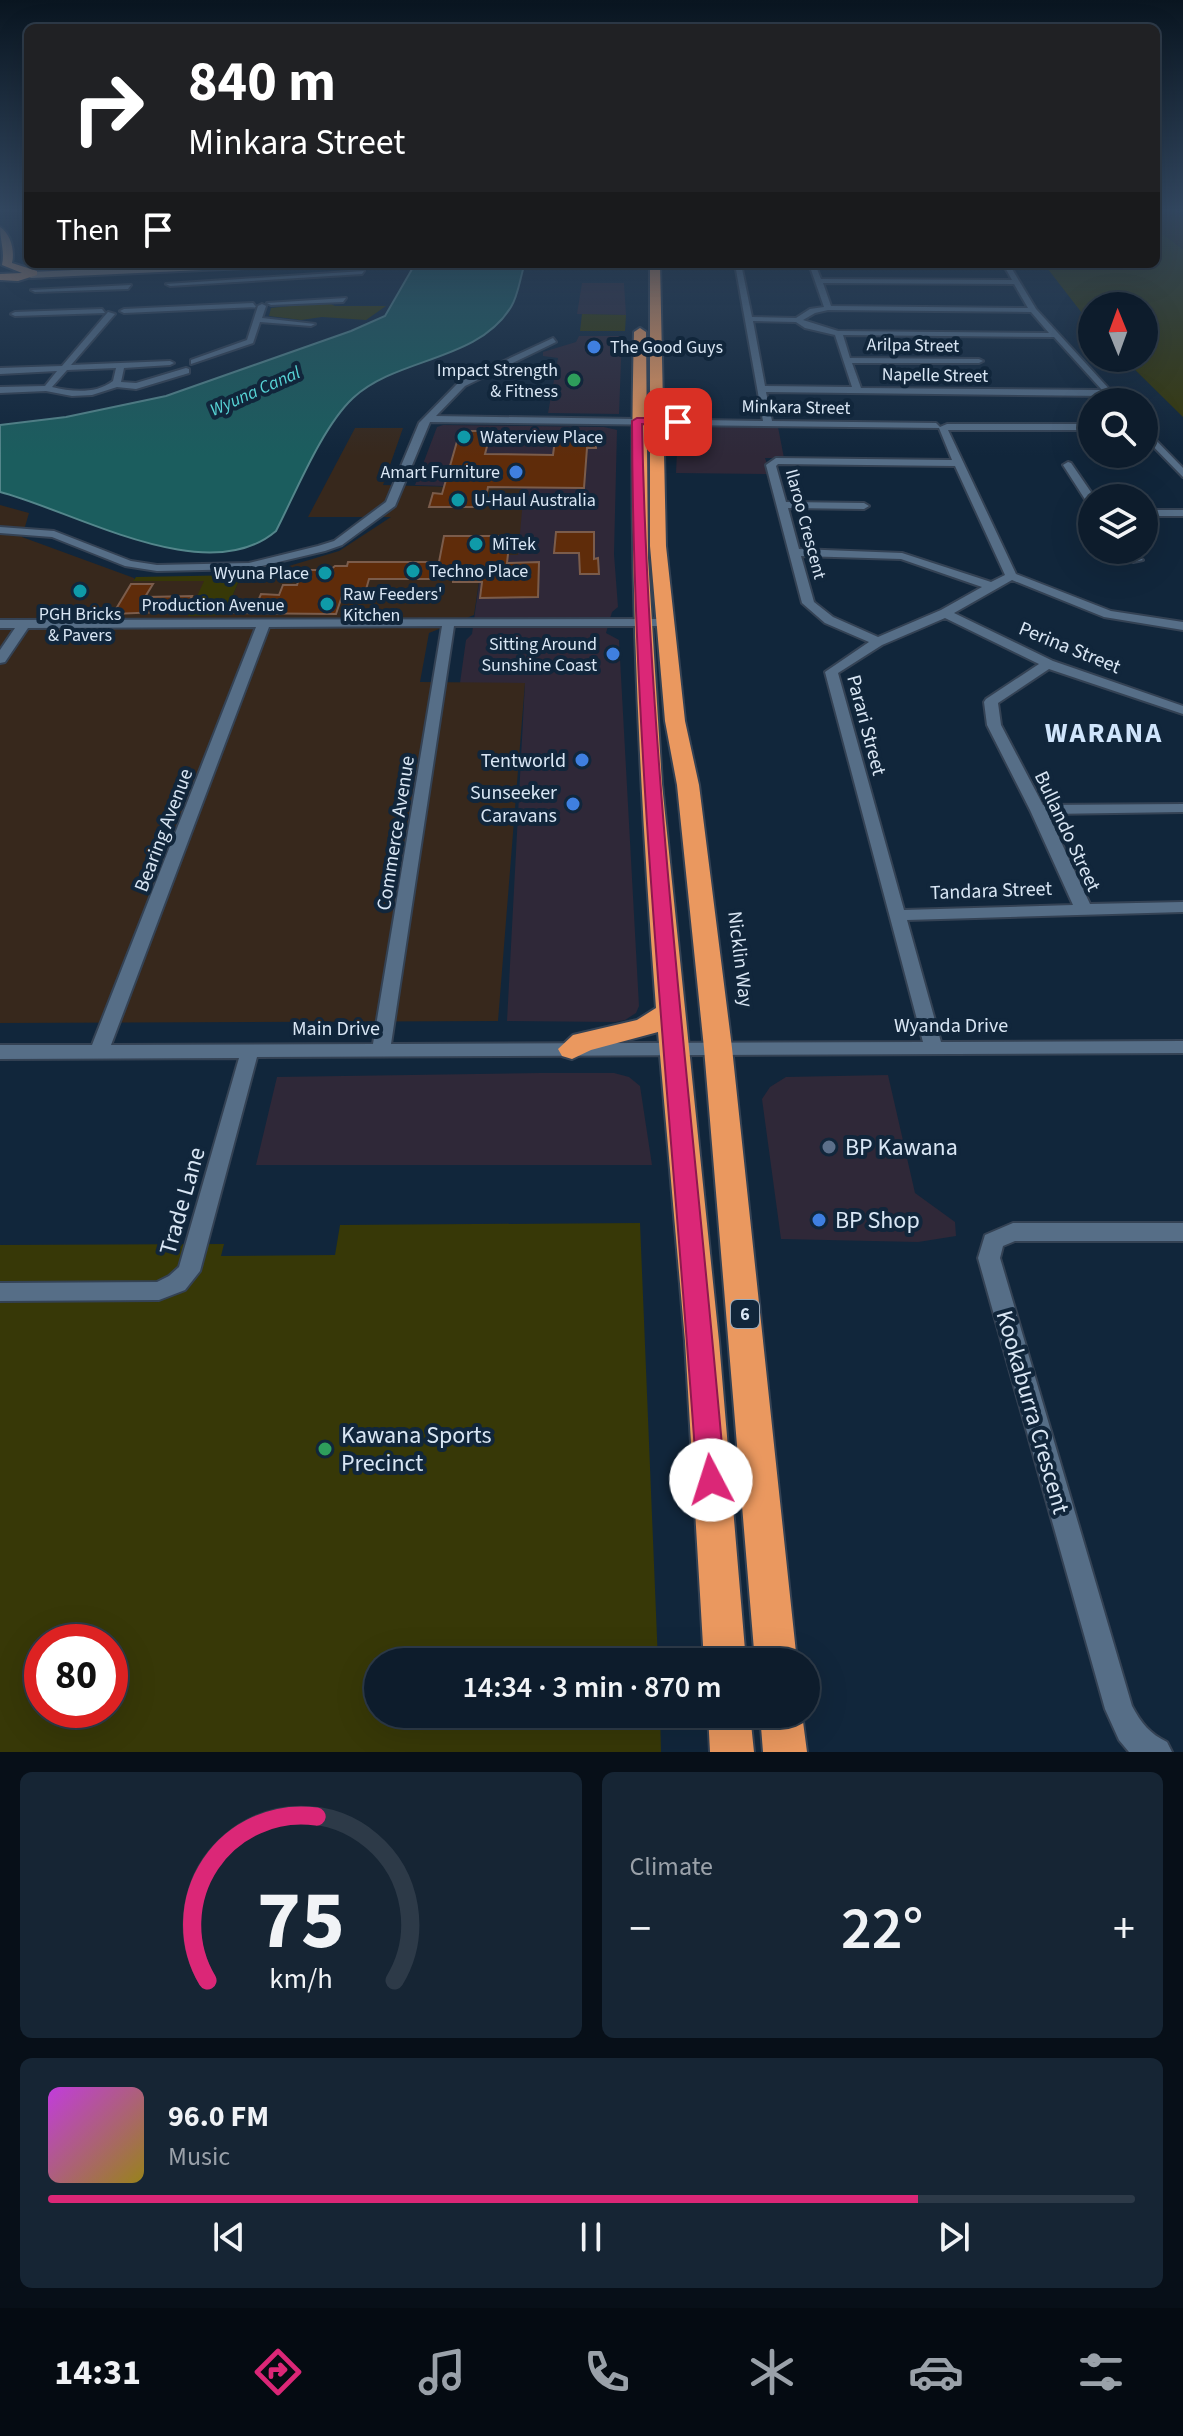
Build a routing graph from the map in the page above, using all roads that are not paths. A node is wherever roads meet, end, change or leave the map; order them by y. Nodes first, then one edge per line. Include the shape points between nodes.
1 (125, 292) edge
2 (266, 292) edge
3 (655, 292) edge
4 (743, 292) edge
5 (823, 292) edge
6 (1022, 292) edge
7 (344, 299) dead end
8 (262, 304) junction
9 (828, 308) junction
10 (1033, 310) junction
11 (113, 311) junction
12 (15, 314) dead end
13 (320, 319) dead end
14 (640, 319) dead end
15 (748, 319) junction
16 (258, 320) junction
17 (798, 320) junction
18 (838, 333) junction
19 (1056, 335) junction
20 (553, 340) dead end
21 (847, 360) junction
22 (979, 361) dead end
23 (194, 362) dead end
24 (170, 363) dead end
25 (120, 366) junction
26 (63, 369) junction
27 (0, 371) edge
28 (186, 371) dead end
29 (115, 384) junction
30 (47, 388) junction
31 (1104, 388) edge
32 (761, 389) junction
33 (0, 390) edge
34 (857, 390) junction
35 (1078, 393) edge
36 (428, 419) junction
37 (637, 421) junction
38 (656, 421) junction
39 (768, 423) junction
40 (942, 427) junction
41 (1078, 427) edge
42 (1158, 446) edge
43 (958, 463) junction
44 (1068, 465) dead end
45 (1183, 474) edge
46 (1080, 484) edge
47 (782, 505) junction
48 (864, 506) dead end
49 (1158, 513) edge
50 (1183, 513) edge
51 (0, 530) edge
52 (795, 552) junction
53 (1011, 576) junction
54 (990, 586) junction
55 (945, 613) junction
56 (449, 622) junction
57 (654, 622) junction
58 (264, 623) junction
59 (0, 624) edge
60 (24, 624) junction
61 (1183, 626) edge
62 (878, 642) junction
63 (0, 659) edge
64 (1048, 664) junction
65 (1183, 710) edge
66 (1183, 808) edge
67 (1038, 810) junction
68 (1183, 907) edge
69 (1083, 908) junction
70 (897, 915) junction
71 (670, 1031) junction
72 (1183, 1047) edge
73 (718, 1048) junction
74 (934, 1048) junction
75 (572, 1049) joint
76 (250, 1050) junction
77 (381, 1050) junction
78 (99, 1051) junction
79 (0, 1052) edge
80 (1183, 1232) edge
81 (0, 1292) edge
82 (724, 1648) edge
83 (775, 1648) edge
84 (730, 1728) edge
85 (782, 1728) edge
86 (732, 1752) edge
87 (785, 1752) edge
88 (1157, 1752) edge

1 - 11 street
2 - 8 street
3 - 38 highway, Nicklin Way / 6
4 - 15 street
5 - 9 street
6 - 10 street
7 - 8 street
8 - 11 street
8 - 16 street
9 - 10 street
9 - 17 street
10 - 19 street
11 - 12 street
11 - 26 street
13 - 16 street via 307,327
14 - 37 highway, Nicklin Way / 6
15 - 17 street
15 - 32 street
16 - 23 street via 250,341
17 - 18 street
18 - 19 street
18 - 21 street
19 - 31 street
20 - 36 street via 473,377
21 - 22 street, Arilpa Street
21 - 34 street
24 - 25 street
25 - 26 street
25 - 29 street
26 - 27 street
26 - 30 street
28 - 29 street via 136,386
29 - 30 street via 85,394
30 - 33 street
32 - 34 street, Napelle Street
32 - 39 street
34 - 35 street, Napelle Street
36 - 37 street, Minkara Street
36 - 51 street via 391,504 338,543 300,555 249,566 157,568 129,564 54,534
37 - 38 street, Minkara Street
37 - 57 highway, Nicklin Way / 6
38 - 39 street, Minkara Street
38 - 57 highway, Nicklin Way / 6
39 - 40 street, Minkara Street
40 - 41 street, Minkara Street
40 - 43 street
42 - 45 street
43 - 47 street, Ilaroo Crescent via 776,461 771,465
43 - 53 street
44 - 46 street
47 - 48 street
47 - 52 street, Ilaroo Crescent
49 - 50 street
52 - 54 street via 902,556
52 - 62 street, Ilaroo Crescent via 808,603 829,620
53 - 54 street, Parari Street
53 - 61 street via 1108,614
54 - 55 street, Parari Street
55 - 62 street, Parari Street
55 - 64 street, Perina Street
56 - 57 street, Production Avenue
56 - 58 street, Production Avenue
56 - 77 street, Commerce Avenue
57 - 71 highway, Nicklin Way / 6
57 - 73 highway, Nicklin Way / 6 via 688,785
58 - 60 street, Production Avenue
58 - 78 street, Bearing Avenue
59 - 60 street, Production Avenue
60 - 63 street
62 - 70 street, Parari Street via 831,672
64 - 65 street, Perina Street
64 - 67 street, Bullando Street via 991,702 994,725
66 - 67 street
67 - 69 street, Bullando Street
68 - 69 street, Tandara Street
69 - 70 street, Tandara Street
70 - 74 street, Parari Street
71 - 73 street, Wyanda Drive
71 - 75 highway via 645,1028
71 - 82 highway, Nicklin Way / 6
72 - 74 street, Wyanda Drive
73 - 74 street, Wyanda Drive
73 - 83 highway, Nicklin Way / 6
75 - 77 street, Main Drive
76 - 77 street, Main Drive
76 - 78 street, Main Drive
76 - 81 street, Trade Lane via 189,1271 177,1283 159,1291
78 - 79 street, Main Drive
80 - 88 street, Kookaburra Crescent via 1013,1232 993,1241 989,1258 1119,1709 1128,1730
84 - 86 highway
85 - 87 highway

